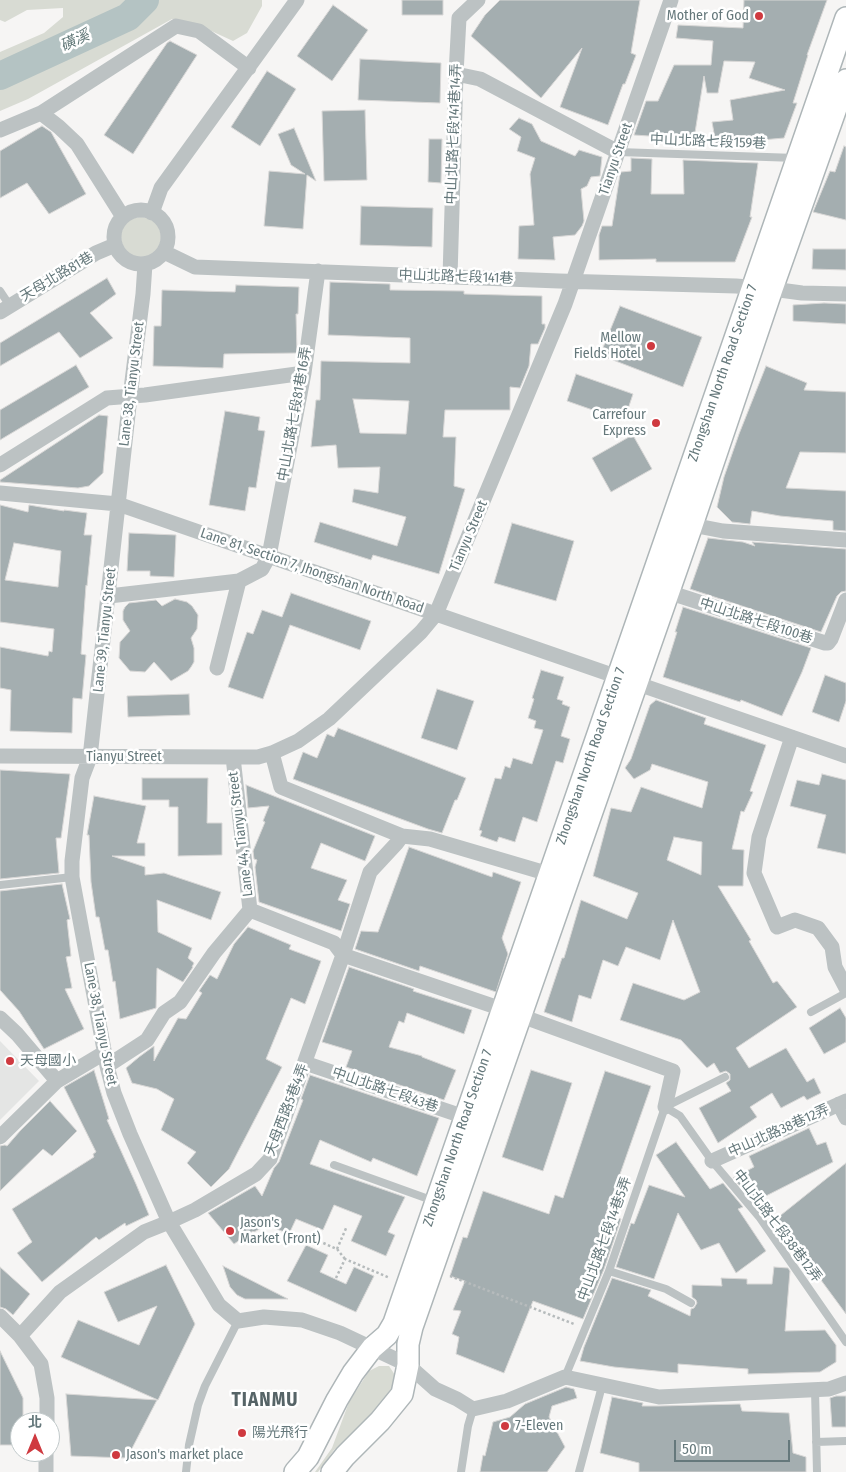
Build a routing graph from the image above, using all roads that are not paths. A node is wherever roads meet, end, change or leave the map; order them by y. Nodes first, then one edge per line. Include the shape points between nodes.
1 (297, 0) edge
2 (478, 0) edge
3 (671, 0) edge
4 (846, 18) edge
5 (249, 68) junction
6 (456, 74) junction
7 (846, 80) edge
8 (41, 113) junction
9 (0, 130) edge
10 (618, 152) junction
11 (798, 158) junction
12 (152, 213) junction
13 (123, 218) junction
14 (115, 246) junction
15 (164, 252) junction
16 (145, 264) junction
17 (318, 271) junction
18 (450, 277) junction
19 (574, 282) junction
20 (846, 285) edge
21 (762, 288) junction
22 (0, 291) edge
23 (846, 294) edge
24 (5, 309) edge
25 (304, 373) junction
26 (130, 396) junction
27 (0, 465) edge
28 (0, 493) edge
29 (118, 504) junction
30 (692, 525) junction
31 (846, 540) edge
32 (269, 556) junction
33 (239, 581) junction
34 (668, 592) junction
35 (109, 596) junction
36 (846, 600) edge
37 (436, 614) junction
38 (217, 668) dead end
39 (627, 681) junction
40 (792, 737) junction
41 (272, 754) junction
42 (0, 756) edge
43 (846, 756) edge
44 (90, 757) junction
45 (233, 757) junction
46 (402, 836) junction
47 (549, 874) junction
48 (72, 877) junction
49 (0, 885) edge
50 (250, 910) junction
51 (343, 955) junction
52 (845, 986) edge
53 (511, 1012) junction
54 (811, 1012) dead end
55 (0, 1018) edge
56 (106, 1060) junction
57 (305, 1063) junction
58 (725, 1077) dead end
59 (57, 1081) junction
60 (842, 1103) edge
61 (665, 1107) junction
62 (465, 1117) junction
63 (846, 1118) edge
64 (0, 1137) edge
65 (712, 1161) junction
66 (334, 1165) dead end
67 (436, 1202) junction
68 (169, 1222) junction
69 (609, 1271) junction
70 (691, 1303) dead end
71 (0, 1316) edge
72 (238, 1321) junction
73 (20, 1336) junction
74 (846, 1342) edge
75 (372, 1348) junction
76 (408, 1365) junction
77 (565, 1377) junction
78 (846, 1383) edge
79 (602, 1386) junction
80 (815, 1390) junction
81 (473, 1409) junction
82 (47, 1412) edge
83 (846, 1441) edge
84 (816, 1442) junction
85 (186, 1472) edge
86 (295, 1472) edge
87 (332, 1472) edge
88 (462, 1472) edge
89 (579, 1472) edge
90 (817, 1472) edge

1 - 5 street
2 - 6 street, 中山北路七段141巷14弄 via 459,18
3 - 10 street, Tianyu Street
4 - 11 main road, Zhongshan North Road Section 7
5 - 8 street via 199,31 176,26
5 - 12 street via 161,188
6 - 10 street via 480,79
6 - 18 street, 中山北路七段141巷14弄
7 - 21 main road, Zhongshan North Road Section 7
8 - 9 street
8 - 13 street via 77,144
10 - 11 lane, 中山北路七段159巷
10 - 19 street, Tianyu Street
11 - 21 main road, Zhongshan North Road Section 7
12 - 13 street via 137,211
12 - 15 street via 164,222 167,229
13 - 14 street via 115,230
14 - 16 street via 124,258
14 - 24 street, 天母北路81巷 via 96,254
15 - 16 street via 153,262
15 - 17 street, 中山北路七段141巷 via 195,266
16 - 26 street, Lane 38, Tianyu Street
17 - 18 street, 中山北路七段141巷
17 - 25 street, 中山北路七段81巷16弄
18 - 19 street, 中山北路七段141巷
19 - 21 street, 中山北路七段141巷
19 - 37 street, Tianyu Street
20 - 21 street via 803,284
21 - 23 street
21 - 30 main road, Zhongshan North Road Section 7
21 - 39 main road, Zhongshan North Road Section 7
22 - 24 lane
25 - 26 street
25 - 32 street, 中山北路七段81巷16弄
26 - 27 street via 106,398
26 - 29 street, Lane 38, Tianyu Street
28 - 29 street, Lane 81, Section 7, Jhongshan North Road
29 - 32 street, Lane 81, Section 7, Jhongshan North Road
29 - 35 street, Lane 39, Tianyu Street
30 - 31 street via 723,531
30 - 34 main road, Zhongshan North Road Section 7
32 - 33 street via 262,569
32 - 37 street, Lane 81, Section 7, Jhongshan North Road
33 - 35 street
33 - 38 street
34 - 36 street, 中山北路七段100巷 via 825,643 831,640
34 - 39 main road, Zhongshan North Road Section 7
35 - 44 street, Lane 39, Tianyu Street
37 - 39 street, Lane 81, Section 7, Jhongshan North Road
37 - 41 street, Tianyu Street via 329,719 298,741
39 - 40 street, Lane 81, Section 7, Jhongshan North Road
39 - 47 main road, Zhongshan North Road Section 7
39 - 53 main road, Zhongshan North Road Section 7
40 - 43 street, Lane 81, Section 7, Jhongshan North Road
40 - 52 street via 759,838 754,873 777,927 795,920 818,928 832,947 835,967
41 - 45 street, Tianyu Street
41 - 46 street via 281,787
42 - 44 street, Tianyu Street
44 - 45 street, Tianyu Street
44 - 48 street, Lane 38, Tianyu Street via 82,778
45 - 50 street, Lane 44, Tianyu Street
46 - 47 street via 430,839
46 - 51 street, 天母西路5巷4弄 via 370,872
47 - 53 main road, Zhongshan North Road Section 7
48 - 49 lane
48 - 56 street, Lane 38, Tianyu Street
50 - 51 street via 334,943
50 - 56 street via 214,953 180,1002 164,1013 147,1040
51 - 53 street
51 - 57 street, 天母西路5巷4弄
52 - 54 lane
53 - 61 street via 673,1071
53 - 62 main road, Zhongshan North Road Section 7
53 - 76 main road, Zhongshan North Road Section 7 via 412,1327
55 - 59 street via 18,1034
56 - 59 street
56 - 68 street, Lane 38, Tianyu Street via 114,1093
57 - 62 street, 中山北路七段43巷
57 - 68 street, 天母西路5巷4弄 via 270,1159 256,1174
58 - 61 lane
59 - 64 street
60 - 63 street
60 - 65 street, 中山北路38巷12弄
61 - 65 lane, 中山北路七段38巷12弄 via 680,1116
61 - 69 lane, 中山北路七段14巷5弄
62 - 67 main road, Zhongshan North Road Section 7
65 - 74 lane, 中山北路七段38巷12弄 via 760,1218
66 - 67 lane
67 - 75 main road, Zhongshan North Road Section 7 via 394,1323 387,1336
68 - 72 street, Lane 38, Tianyu Street via 219,1305
68 - 73 street, 天母西路5巷4弄 via 144,1232 60,1292
69 - 70 lane via 666,1289
69 - 77 lane, 中山北路七段14巷5弄
71 - 73 street
72 - 75 street via 264,1317 302,1320
72 - 85 lane via 198,1404
73 - 82 street via 41,1364
75 - 76 street
75 - 86 main road, Zhongshan North Road Section 7 via 337,1400 308,1457
76 - 81 street via 435,1389
76 - 87 main road, Zhongshan North Road Section 7 via 402,1394
77 - 79 street
77 - 81 street via 507,1401
78 - 80 street
79 - 80 street via 659,1397
79 - 89 lane
80 - 84 lane
81 - 88 lane
83 - 84 lane
84 - 90 lane

